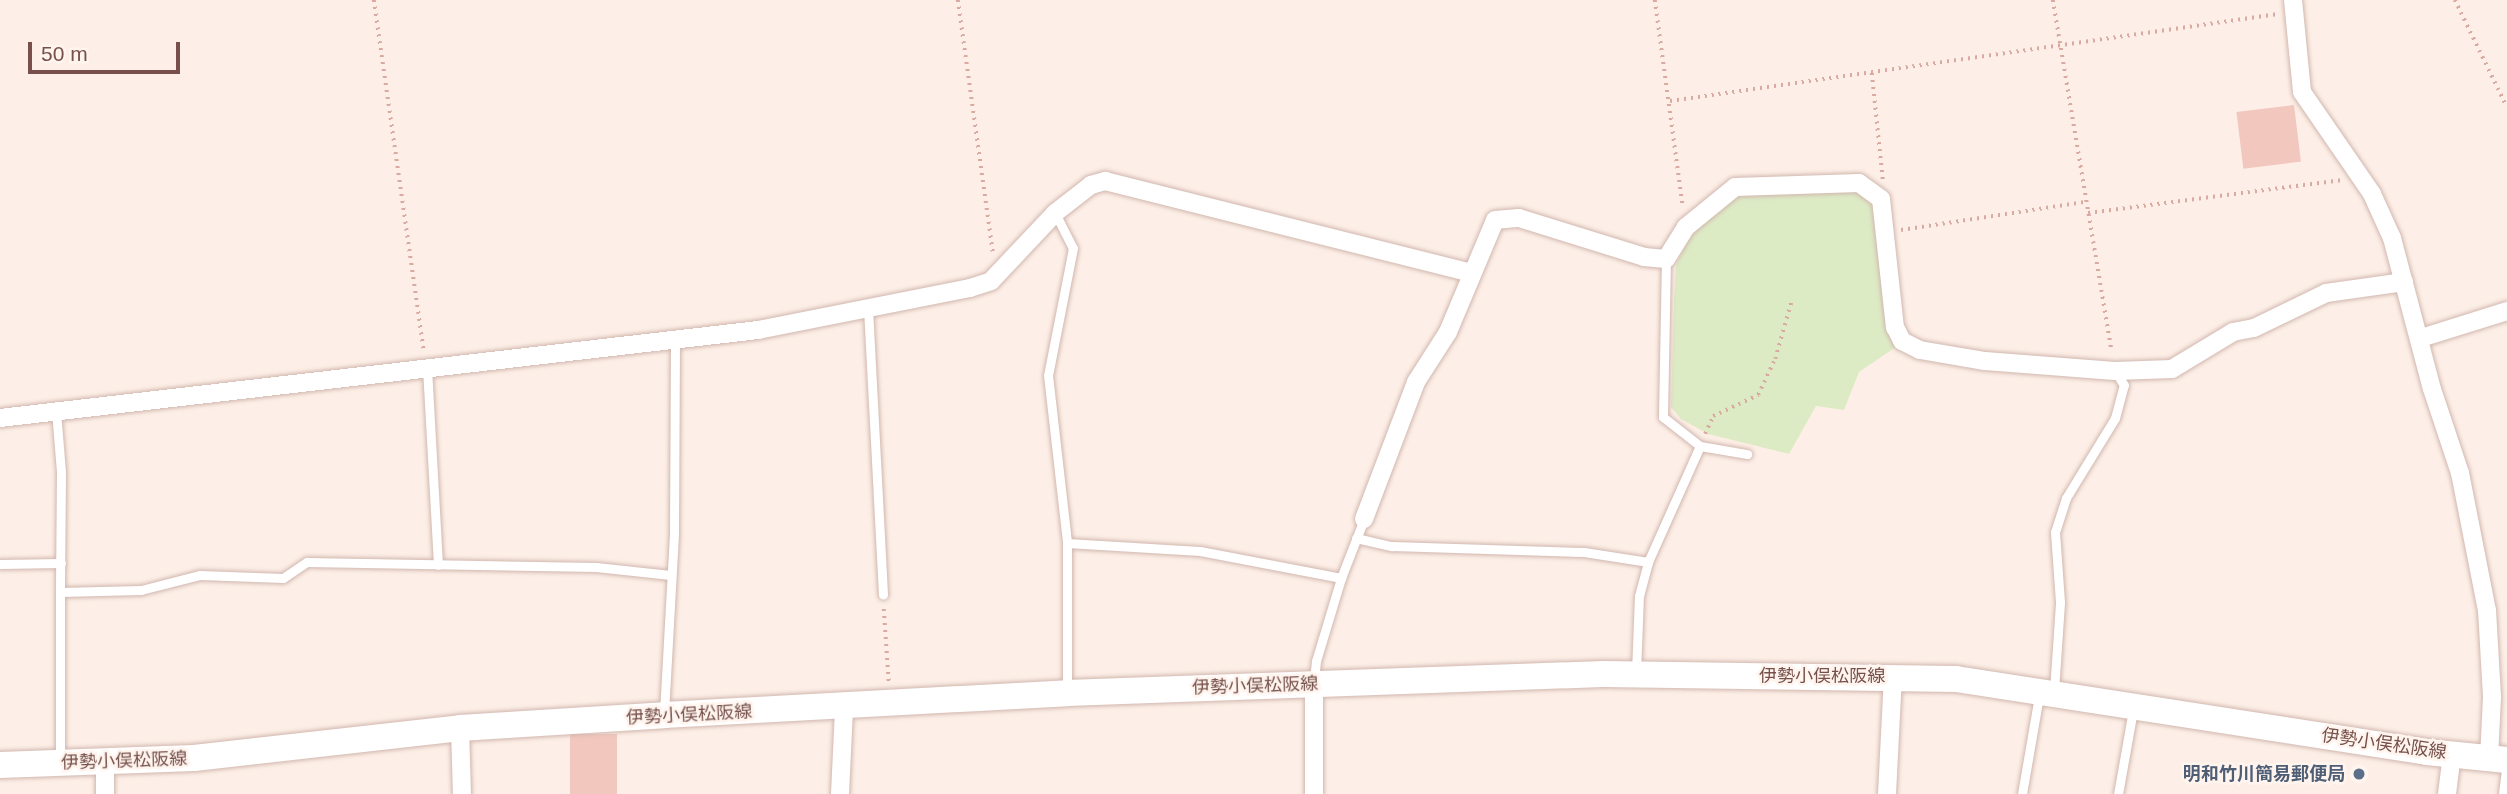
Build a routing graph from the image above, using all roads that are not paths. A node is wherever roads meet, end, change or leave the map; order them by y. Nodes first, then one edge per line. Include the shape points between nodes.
1 (2293, 6) edge
2 (1055, 214) junction
3 (1666, 259) junction
4 (1471, 273) junction
5 (2404, 282) junction
6 (868, 308) junction
7 (2507, 311) edge
8 (2421, 338) junction
9 (675, 339) junction
10 (427, 368) junction
11 (2115, 371) junction
12 (55, 411) junction
13 (0, 418) edge
14 (1700, 446) junction
15 (1747, 454) dead end
16 (1364, 519) joint
17 (1356, 538) junction
18 (1067, 543) junction
19 (1647, 562) junction
20 (61, 563) junction
21 (0, 564) edge
22 (438, 565) junction
23 (671, 575) junction
24 (1341, 578) junction
25 (60, 592) junction
26 (883, 595) road end
27 (1636, 674) junction
28 (1893, 676) junction
29 (1314, 685) junction
30 (2047, 690) junction
31 (1067, 693) junction
32 (2134, 704) junction
33 (844, 708) junction
34 (664, 715) junction
35 (460, 728) junction
36 (2452, 754) junction
37 (2501, 759) edge
38 (105, 762) junction
39 (60, 764) junction
40 (0, 765) edge
41 (105, 794) edge
42 (462, 794) edge
43 (840, 794) edge
44 (1314, 794) edge
45 (1887, 794) edge
46 (2022, 794) edge
47 (2118, 794) edge
48 (2447, 794) edge
49 (2503, 794) edge

1 - 5 street via 2302,92 2360,178 2392,238
2 - 4 street via 1091,185 1128,183
2 - 6 street via 991,281
2 - 18 lane via 1073,248 1048,375
3 - 4 street via 1644,257 1519,218 1495,220
3 - 11 street via 1686,227 1743,185 1859,183 1881,199 1895,327 1902,341 1920,350 1985,361
3 - 14 lane via 1663,417
4 - 16 street via 1448,332 1416,382
5 - 8 street
5 - 11 street via 2326,293 2254,328 2233,332 2172,369
6 - 9 street via 758,330
6 - 26 lane
7 - 8 street
8 - 37 street via 2432,389 2460,473 2481,568
9 - 10 street
9 - 23 lane
10 - 12 street
10 - 22 lane
11 - 30 lane via 2124,385 2115,418 2066,498 2055,532 2060,602
12 - 13 street
12 - 20 lane via 61,472
14 - 15 lane
14 - 19 lane
16 - 17 lane
17 - 19 lane via 1392,546 1584,552
17 - 24 lane
18 - 24 lane via 1200,551
18 - 31 lane
19 - 27 lane via 1639,596
20 - 21 lane
20 - 25 lane
22 - 23 lane via 596,567
22 - 25 lane via 307,562 283,578 200,575 141,590
23 - 34 lane
24 - 29 lane via 1316,661
25 - 39 lane
27 - 28 main road, 伊勢小俣松阪線
27 - 29 main road, 伊勢小俣松阪線
28 - 30 main road, 伊勢小俣松阪線
28 - 45 street
29 - 31 main road, 伊勢小俣松阪線
29 - 44 street
30 - 32 main road, 伊勢小俣松阪線
30 - 46 lane
31 - 33 main road, 伊勢小俣松阪線
32 - 36 main road, 伊勢小俣松阪線
32 - 47 lane
33 - 34 main road, 伊勢小俣松阪線
33 - 43 street
34 - 35 main road, 伊勢小俣松阪線
35 - 38 main road, 伊勢小俣松阪線 via 285,750
35 - 42 street
36 - 37 main road, 伊勢小俣松阪線
36 - 48 street
37 - 49 lane
38 - 39 main road, 伊勢小俣松阪線
38 - 41 street
39 - 40 main road, 伊勢小俣松阪線

